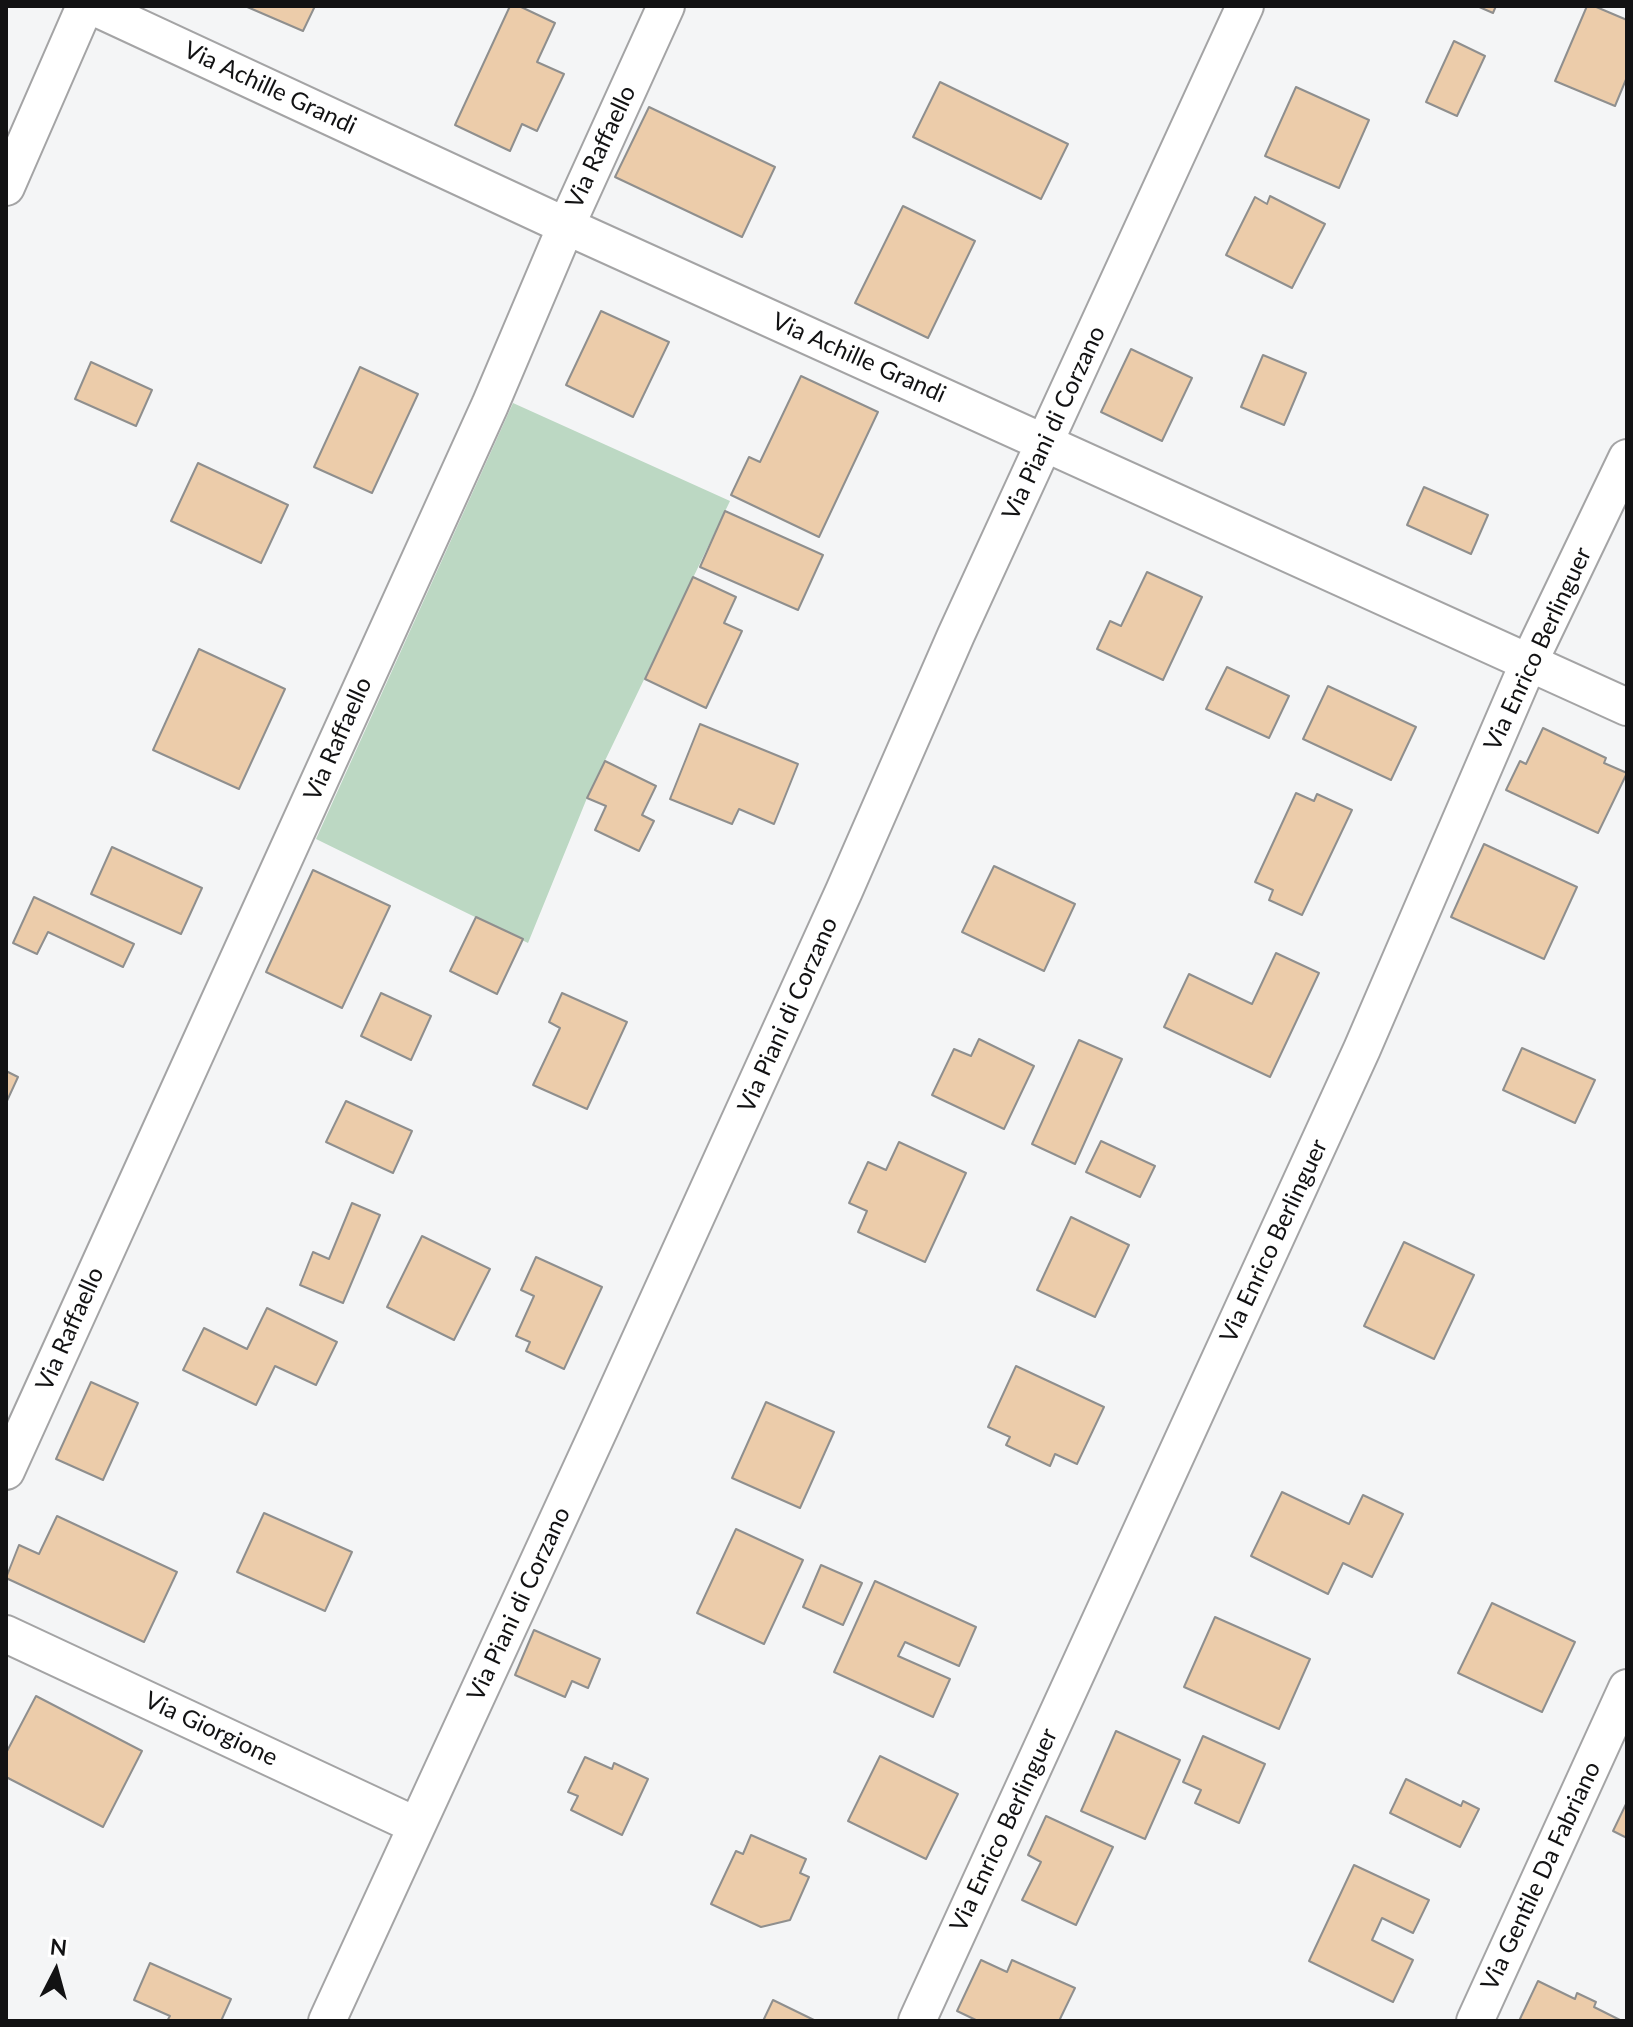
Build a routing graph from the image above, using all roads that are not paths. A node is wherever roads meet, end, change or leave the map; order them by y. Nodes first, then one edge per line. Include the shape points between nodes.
1 (85, 6) edge
2 (92, 6) edge
3 (666, 6) edge
4 (1245, 6) edge
5 (6, 187) edge
6 (566, 226) junction
7 (1045, 442) junction
8 (1627, 458) edge
9 (1529, 662) junction
10 (1627, 707) edge
11 (6, 1471) edge
12 (6, 1634) edge
13 (1627, 1688) edge
14 (415, 1825) junction
15 (327, 2021) edge
16 (917, 2021) edge
17 (1475, 2021) edge

1 - 5 street
2 - 6 street, Via Achille Grandi
3 - 6 street, Via Raffaello
4 - 7 street, Via Piani di Corzano
6 - 7 street, Via Achille Grandi
6 - 11 street, Via Raffaello via 490,405
7 - 9 street, Via Achille Grandi
7 - 14 street, Via Piani di Corzano
8 - 9 street, Via Enrico Berlinguer
9 - 10 street, Via Achille Grandi
9 - 16 street, Via Enrico Berlinguer via 1362,1049
12 - 14 street, Via Giorgione
13 - 17 street, Via Gentile Da Fabriano
14 - 15 street, Via Piani di Corzano

